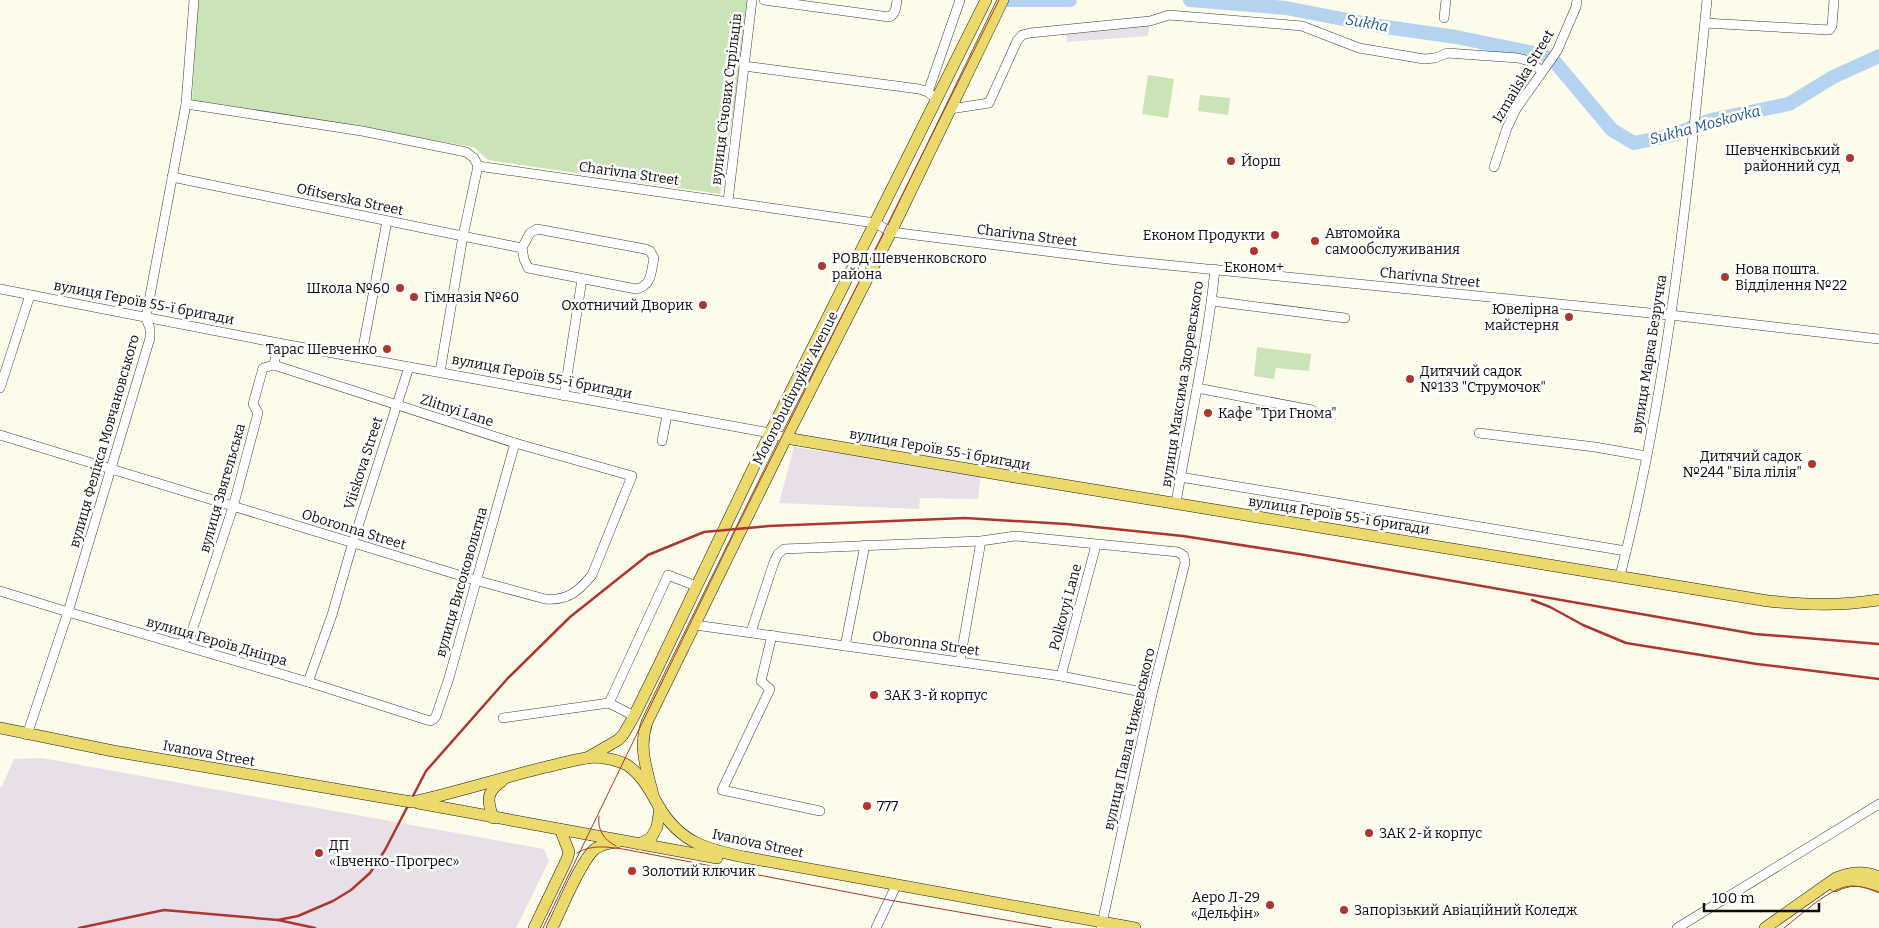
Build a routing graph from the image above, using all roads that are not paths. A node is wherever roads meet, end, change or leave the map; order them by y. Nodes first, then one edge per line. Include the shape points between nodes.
1 (194, 0) edge
2 (752, 0) edge
3 (764, 0) edge
4 (897, 0) edge
5 (960, 0) edge
6 (986, 0) edge
7 (1003, 0) edge
8 (1446, 0) edge
9 (1577, 0) edge
10 (1707, 0) edge
11 (1834, 0) edge
12 (1444, 18) dead end
13 (1705, 23) junction
14 (744, 66) junction
15 (1542, 71) junction
16 (932, 95) junction
17 (186, 104) junction
18 (950, 110) junction
19 (478, 166) junction
20 (1494, 166) dead end
21 (172, 177) junction
22 (728, 201) junction
23 (387, 221) junction
24 (875, 223) junction
25 (891, 232) junction
26 (463, 236) junction
27 (522, 248) junction
28 (1215, 269) junction
29 (582, 279) junction
30 (0, 289) edge
31 (30, 295) junction
32 (1212, 301) junction
33 (1670, 315) junction
34 (146, 317) junction
35 (1345, 318) dead end
36 (1879, 340) edge
37 (278, 343) junction
38 (361, 358) junction
39 (274, 365) junction
40 (409, 367) junction
41 (440, 372) junction
42 (0, 388) edge
43 (1198, 388) junction
44 (564, 396) junction
45 (396, 405) junction
46 (1312, 410) dead end
47 (668, 415) junction
48 (770, 433) junction
49 (1480, 434) dead end
50 (0, 435) edge
51 (786, 438) junction
52 (662, 441) dead end
53 (515, 443) junction
54 (1646, 456) junction
55 (112, 468) junction
56 (632, 476) joint
57 (1180, 477) junction
58 (1176, 503) junction
59 (233, 507) junction
60 (981, 541) junction
61 (352, 542) junction
62 (865, 545) junction
63 (1096, 545) junction
64 (1626, 551) junction
65 (1620, 576) junction
66 (476, 580) junction
67 (696, 586) junction
68 (0, 590) edge
69 (1879, 600) edge
70 (68, 612) junction
71 (695, 624) junction
72 (751, 632) junction
73 (772, 635) junction
74 (180, 644) junction
75 (845, 646) junction
76 (960, 661) junction
77 (1061, 676) junction
78 (308, 682) junction
79 (1152, 694) junction
80 (609, 703) junction
81 (634, 716) junction
82 (503, 718) dead end
83 (426, 720) joint
84 (0, 728) edge
85 (27, 735) junction
86 (587, 758) junction
87 (510, 776) junction
88 (654, 795) junction
89 (409, 802) junction
90 (1879, 804) edge
91 (660, 808) junction
92 (820, 811) dead end
93 (493, 818) junction
94 (562, 831) junction
95 (624, 841) junction
96 (639, 844) junction
97 (1879, 877) edge
98 (1879, 888) edge
99 (894, 890) junction
100 (1101, 926) edge
101 (534, 928) edge
102 (552, 928) edge
103 (876, 928) edge
104 (1135, 928) edge
105 (1677, 928) edge
106 (1764, 928) edge
107 (1776, 928) edge

1 - 17 street, вулиця Фелікса Мовчановського
2 - 14 street, вулиця Січових Стрільців
3 - 4 street via 889,17 893,15
5 - 16 street
6 - 16 main road, Motorobudivnykiv Avenue
7 - 18 main road, Motorobudivnykiv Avenue
8 - 12 street
9 - 15 street, Izmailska Street via 1557,51
10 - 13 street
11 - 13 street via 1830,28 1825,30
13 - 33 street, вулиця Марка Безручка
14 - 16 street
14 - 22 street, вулиця Січових Стрільців
15 - 18 street via 1518,58 1447,53 1424,59 1359,48 1302,26 1169,15 1150,21 1022,35 989,103
15 - 20 street, Izmailska Street via 1516,109
16 - 24 main road, Motorobudivnykiv Avenue
17 - 19 street via 362,131 466,152
17 - 21 street, вулиця Фелікса Мовчановського
18 - 25 main road, Motorobudivnykiv Avenue
19 - 22 street, Charivna Street
19 - 26 street
21 - 23 street, Ofitserska Street
21 - 34 street, вулиця Фелікса Мовчановського
22 - 24 street, Charivna Street
23 - 26 street, Ofitserska Street
23 - 38 street
24 - 25 street, Charivna Street
24 - 48 main road, Motorobudivnykiv Avenue
25 - 28 street, Charivna Street
25 - 51 main road, Motorobudivnykiv Avenue
26 - 27 street, Ofitserska Street
26 - 41 street
27 - 29 street via 528,268
27 - 29 street via 530,233 537,229 645,249 653,254 648,283 641,288
28 - 32 street, вулиця Максима Здоревського
28 - 33 street, Charivna Street
29 - 44 street
30 - 31 street, вулиця Героїв 55-ї бригади
31 - 34 street, вулиця Героїв 55-ї бригади
31 - 42 street
32 - 35 street
32 - 43 street, вулиця Максима Здоревського
33 - 36 street, Charivna Street
33 - 54 street, вулиця Марка Безручка
34 - 37 street, вулиця Героїв 55-ї бригади
34 - 55 street, вулиця Фелікса Мовчановського via 150,338
37 - 38 street, вулиця Героїв 55-ї бригади
37 - 39 street
38 - 40 street, вулиця Героїв 55-ї бригади
39 - 45 street, Zlitnyi Lane
39 - 59 street, вулиця Звягельська via 263,368 260,377 253,404 258,413
40 - 41 street, вулиця Героїв 55-ї бригади
40 - 45 street, Viiskova Street
41 - 44 street, вулиця Героїв 55-ї бригади
43 - 46 street
43 - 57 street, вулиця Максима Здоревського
44 - 47 street, вулиця Героїв 55-ї бригади
45 - 53 street, Zlitnyi Lane
45 - 61 street, Viiskova Street
47 - 48 street, вулиця Героїв 55-ї бригади
47 - 52 street
48 - 51 street, вулиця Героїв 55-ї бригади
48 - 67 main road, Motorobudivnykiv Avenue
49 - 54 street
50 - 55 street, Oboronna Street
51 - 58 main road, вулиця Героїв 55-ї бригади
51 - 71 main road, Motorobudivnykiv Avenue
53 - 56 street, Zlitnyi Lane
53 - 66 street, вулиця Високовольтна
54 - 64 street, вулиця Марка Безручка
55 - 59 street, Oboronna Street
55 - 70 street, вулиця Фелікса Мовчановського
56 - 66 street, Oboronna Street via 592,575 566,598 545,599
57 - 58 street, вулиця Максима Здоревського
57 - 64 street
58 - 65 main road, вулиця Героїв 55-ї бригади
59 - 61 street, Oboronna Street
59 - 74 street, вулиця Звягельська via 191,634
60 - 62 street
60 - 63 street via 1029,536
60 - 76 street
61 - 66 street, Oboronna Street
61 - 78 street, Viiskova Street via 332,615
62 - 72 street via 784,549 778,554
62 - 75 street
63 - 77 street, Polkovyi Lane
63 - 79 street, вулиця Павла Чижевського via 1178,552 1184,556 1185,563
64 - 65 street, вулиця Марка Безручка
65 - 69 main road, вулиця Героїв 55-ї бригади via 1805,605
66 - 83 street, вулиця Високовольтна via 436,716
67 - 80 street via 668,576
67 - 81 main road, Motorobudivnykiv Avenue
68 - 70 street, вулиця Героїв Дніпра
70 - 74 street, вулиця Героїв Дніпра
70 - 85 street, вулиця Фелікса Мовчановського
71 - 72 street, Oboronna Street
71 - 88 main road, Motorobudivnykiv Avenue via 643,736 642,750
72 - 73 street, Oboronna Street
73 - 75 street, Oboronna Street
73 - 92 street via 761,681 770,689 722,790
74 - 78 street, вулиця Героїв Дніпра
75 - 76 street, Oboronna Street
76 - 77 street, Oboronna Street
77 - 79 street, Oboronna Street
78 - 83 street, вулиця Героїв Дніпра
79 - 100 street, вулиця Павла Чижевського
80 - 81 street
80 - 82 street
81 - 86 main road, Motorobudivnykiv Avenue via 618,740
84 - 85 main road, Ivanova Street
85 - 89 main road, Ivanova Street
86 - 87 main road, Ivanova Street
86 - 88 main road, Ivanova Street via 610,759 626,764
87 - 89 main road, Ivanova Street
87 - 93 main road via 490,792 489,807
88 - 91 main road, Ivanova Street
89 - 93 main road, Ivanova Street
90 - 105 street
91 - 96 main road via 657,827 651,838
91 - 100 main road, Ivanova Street via 687,838 715,851
93 - 94 main road, Ivanova Street
94 - 95 main road, Ivanova Street
94 - 101 main road via 569,852 567,859
95 - 96 main road, Ivanova Street
95 - 102 main road via 601,846 587,858
96 - 99 main road, Ivanova Street
97 - 106 main road via 1857,872 1836,878
98 - 107 main road via 1859,881 1838,884
99 - 100 main road, Ivanova Street
99 - 103 street
100 - 104 main road, Ivanova Street

